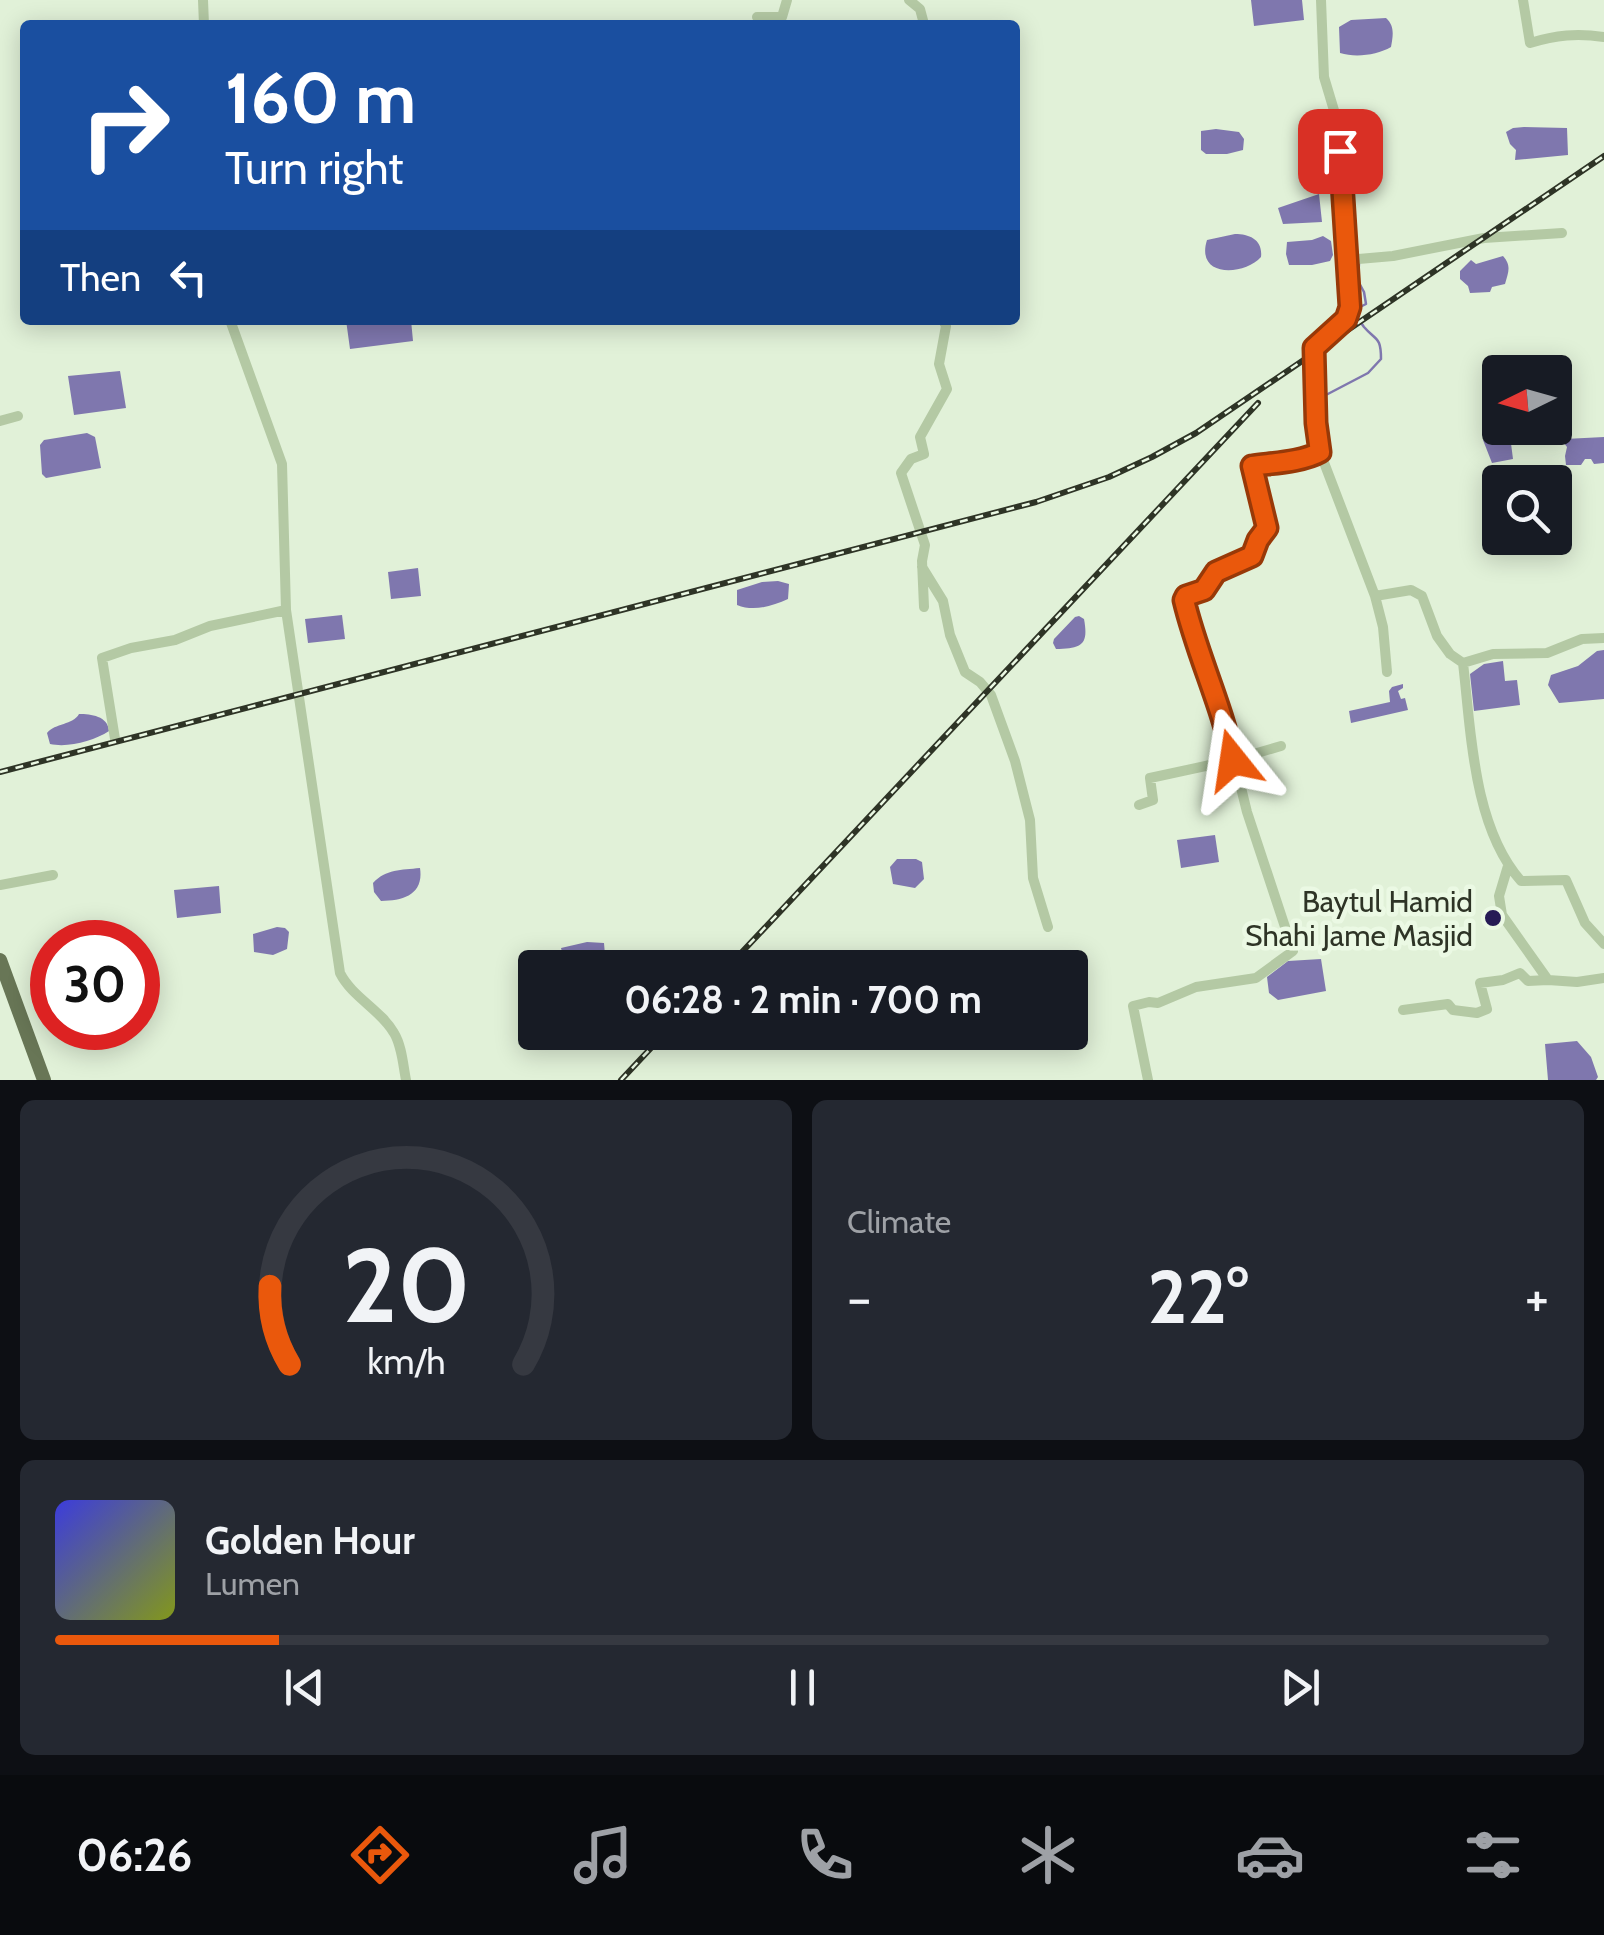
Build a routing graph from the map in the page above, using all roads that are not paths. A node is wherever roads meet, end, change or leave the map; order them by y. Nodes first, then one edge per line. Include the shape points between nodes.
1 (787, 0) edge
2 (1320, 0) edge
3 (1522, 0) edge
4 (757, 17) dead end
5 (1604, 37) edge
6 (1562, 233) dead end
7 (1347, 260) junction
8 (232, 325) edge
9 (946, 325) edge
10 (18, 416) dead end
11 (0, 420) edge
12 (1320, 452) junction
13 (922, 567) junction
14 (1375, 596) junction
15 (924, 607) dead end
16 (286, 610) junction
17 (1604, 638) edge
18 (1463, 663) junction
19 (1388, 672) dead end
20 (114, 739) dead end
21 (1282, 746) dead end
22 (1233, 760) junction
23 (1139, 805) dead end
24 (1508, 866) junction
25 (53, 875) dead end
26 (0, 885) edge
27 (1048, 927) dead end
28 (1604, 944) edge
29 (0, 960) edge
30 (1604, 978) edge
31 (1548, 980) junction
32 (1403, 1010) dead end
33 (44, 1080) edge
34 (406, 1080) edge
35 (1148, 1080) edge

1 - 4 street via 782,17
2 - 7 street
3 - 5 street via 1530,43 1561,35
6 - 7 street
7 - 12 street via 1346,319 1314,348
8 - 16 street via 282,464
9 - 13 street via 939,364 947,389 920,437 924,454 901,474 925,545
10 - 11 street
12 - 14 street
12 - 22 street via 1252,466 1267,528 1252,556 1216,572 1204,590 1184,600
13 - 15 street
13 - 27 street via 944,601 965,672 991,695 1015,761
14 - 18 street via 1411,590 1422,596 1437,636
14 - 19 street
16 - 20 street via 102,658
16 - 34 street via 340,973 392,1028
17 - 18 street
18 - 24 street via 1476,780
21 - 22 street
22 - 23 street via 1150,778 1153,800
22 - 35 street via 1293,951 1256,978 1196,986 1133,1006
24 - 28 street via 1521,881 1566,880 1585,922
24 - 31 street via 1499,896 1502,914
25 - 26 street
29 - 33 main road
30 - 31 street
31 - 32 street via 1528,981 1520,973 1480,983 1486,1009 1478,1013 1448,1004

